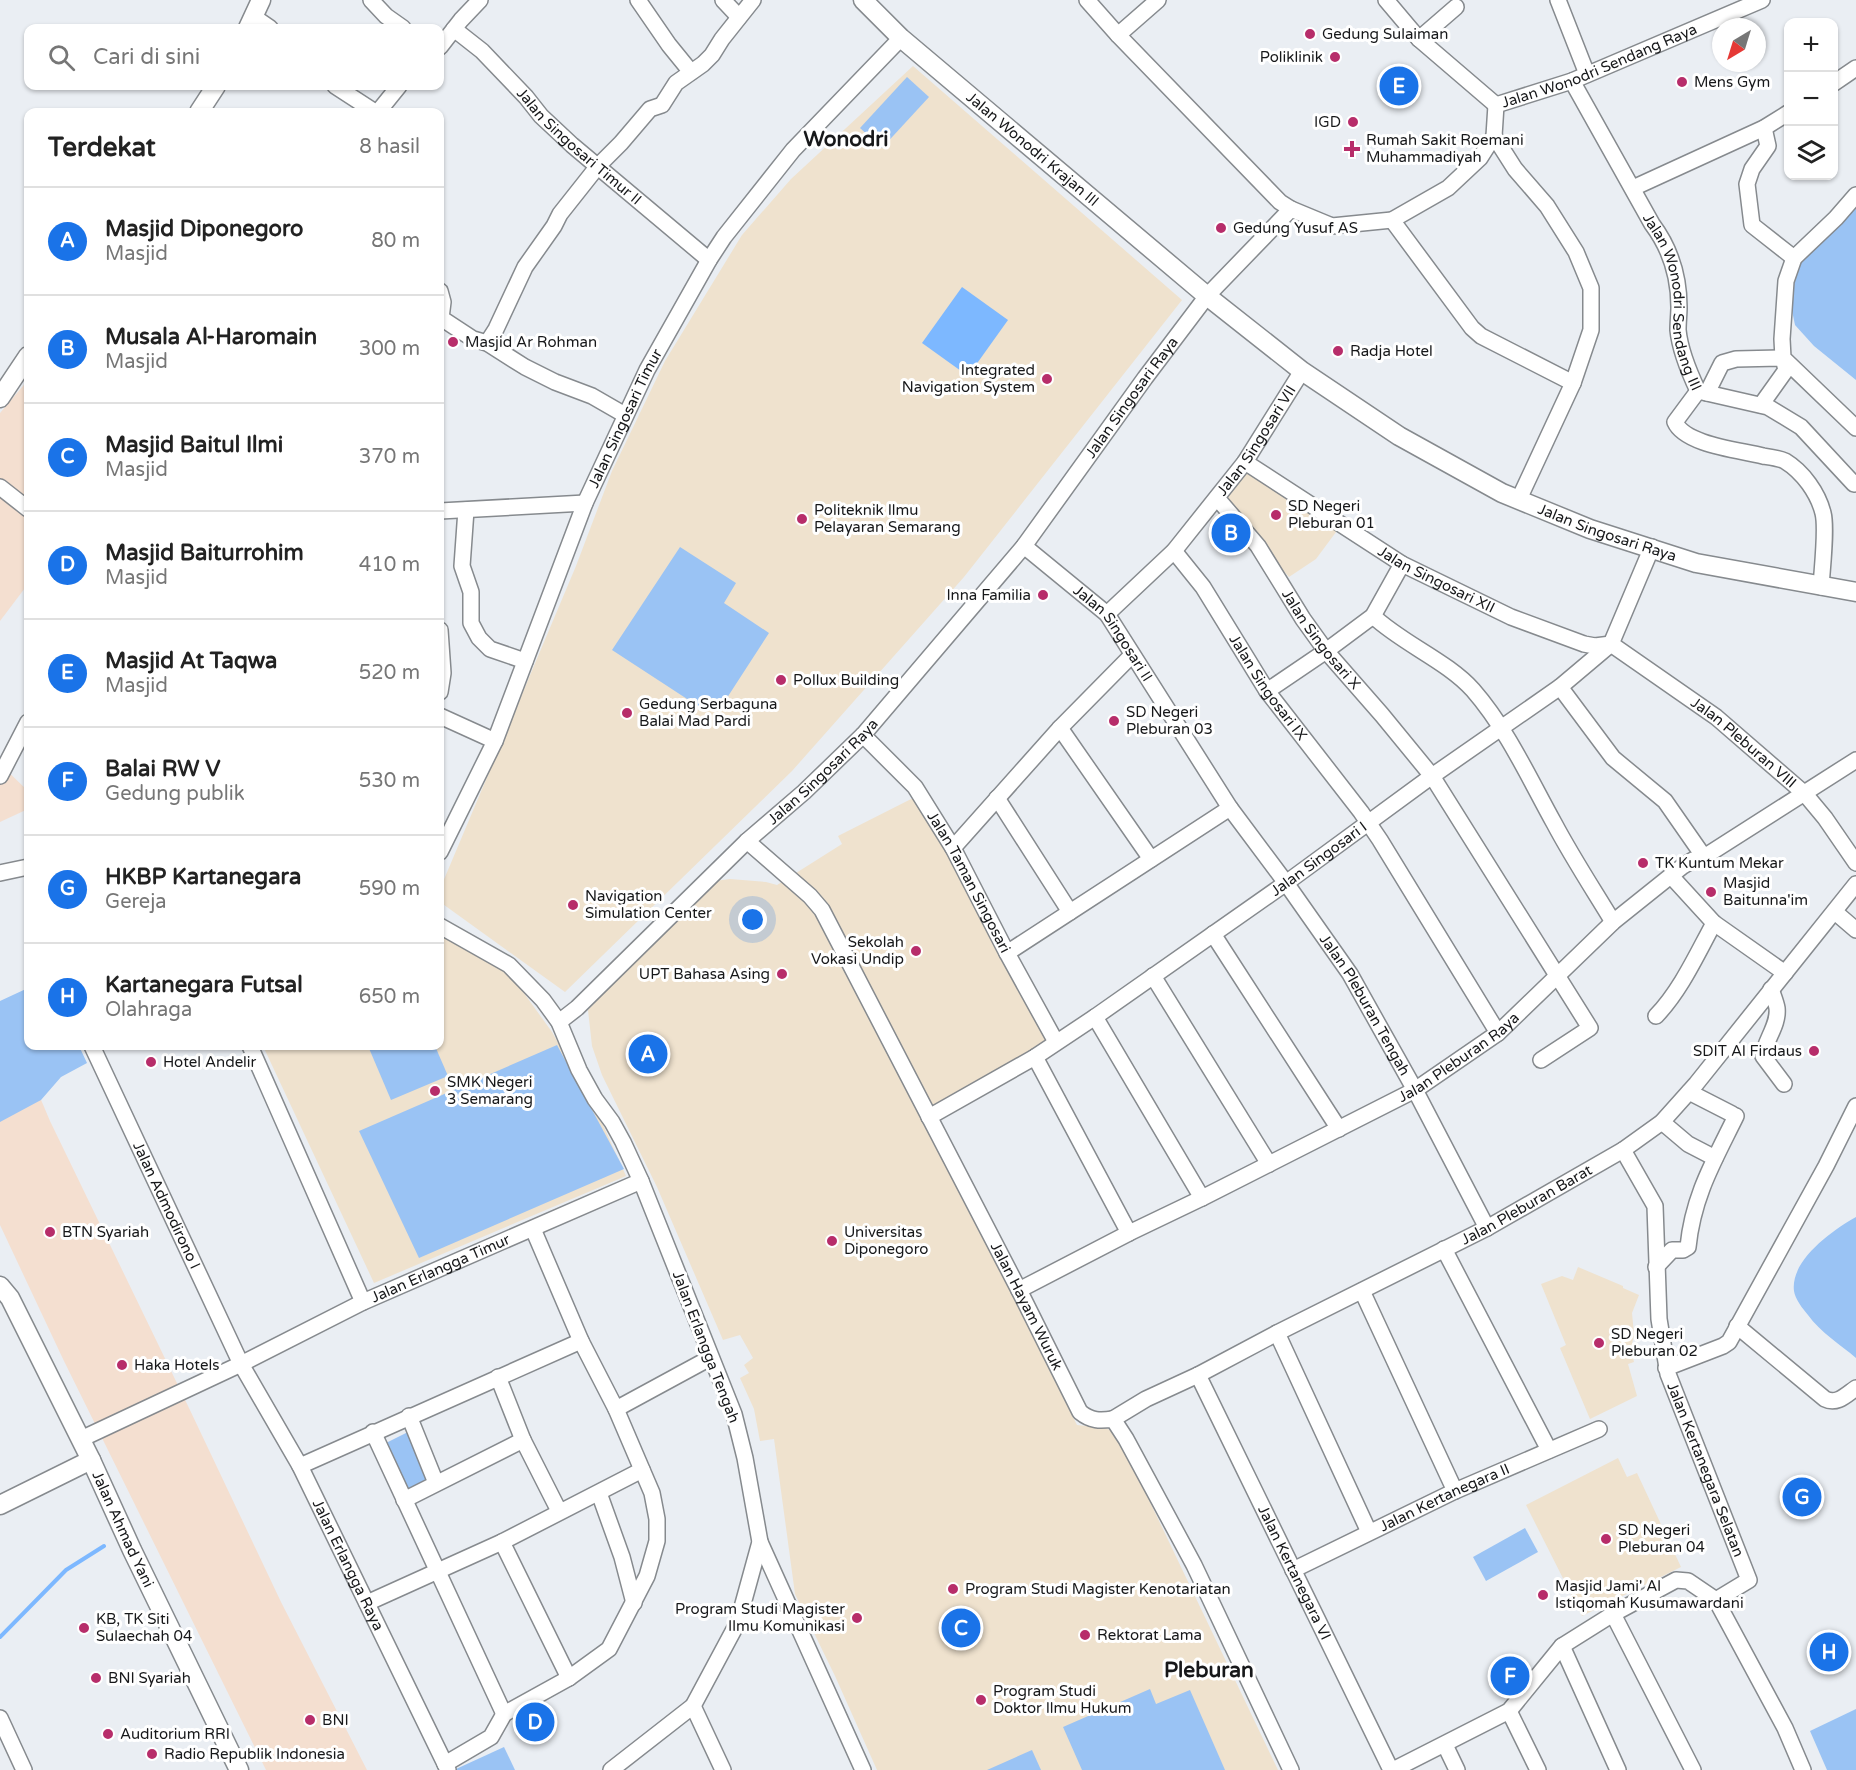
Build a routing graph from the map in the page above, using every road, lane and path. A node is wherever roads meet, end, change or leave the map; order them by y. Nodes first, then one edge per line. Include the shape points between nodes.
1 (261, 0) edge
2 (371, 0) edge
3 (480, 0) edge
4 (638, 0) edge
5 (723, 0) edge
6 (753, 0) edge
7 (863, 0) edge
8 (1087, 0) edge
9 (1158, 0) edge
10 (1386, 0) edge
11 (1558, 0) edge
12 (1762, 0) edge
13 (1456, 7) dead end
14 (740, 17) junction
15 (251, 23) edge
16 (397, 24) edge
17 (454, 29) junction
18 (1118, 35) junction
19 (901, 38) junction
20 (1419, 39) junction
21 (444, 42) edge
22 (1856, 68) edge
23 (691, 72) junction
24 (1587, 74) junction
25 (1838, 80) edge
26 (1572, 81) junction
27 (213, 90) edge
28 (341, 90) edge
29 (395, 90) edge
30 (1496, 105) junction
31 (202, 108) edge
32 (370, 108) edge
33 (380, 108) edge
34 (1784, 115) edge
35 (1764, 129) junction
36 (1494, 136) junction
37 (598, 166) junction
38 (1633, 188) junction
39 (1856, 195) edge
40 (1291, 209) junction
41 (1392, 220) junction
42 (1794, 258) junction
43 (709, 260) junction
44 (1207, 296) junction
45 (444, 321) edge
46 (487, 343) junction
47 (1783, 358) junction
48 (24, 363) edge
49 (1302, 370) junction
50 (1574, 383) junction
51 (1702, 392) junction
52 (0, 398) edge
53 (1761, 405) junction
54 (625, 415) junction
55 (1856, 428) edge
56 (1245, 462) junction
57 (1854, 484) dead end
58 (0, 487) edge
59 (1217, 498) junction
60 (1519, 499) junction
61 (585, 503) junction
62 (24, 506) edge
63 (466, 510) junction
64 (444, 512) edge
65 (1024, 546) junction
66 (1652, 547) junction
67 (1174, 551) junction
68 (1402, 564) junction
69 (1821, 587) junction
70 (1856, 592) edge
71 (1107, 614) junction
72 (1373, 616) junction
73 (1611, 644) junction
74 (1326, 651) junction
75 (1132, 655) junction
76 (525, 661) junction
77 (1560, 687) junction
78 (1267, 691) junction
79 (444, 719) edge
80 (1059, 728) junction
81 (1502, 728) junction
82 (24, 730) edge
83 (863, 735) junction
84 (495, 741) junction
85 (1856, 760) edge
86 (0, 776) edge
87 (1432, 776) junction
88 (1805, 794) junction
89 (997, 798) junction
90 (1230, 808) junction
91 (1368, 822) junction
92 (747, 841) junction
93 (444, 844) edge
94 (953, 848) junction
95 (1704, 857) junction
96 (1151, 859) junction
97 (1856, 863) edge
98 (24, 868) edge
99 (0, 873) edge
100 (1671, 876) junction
101 (1286, 883) junction
102 (1856, 884) edge
103 (1070, 912) junction
104 (1835, 912) junction
105 (1613, 922) junction
106 (1714, 923) junction
107 (444, 928) edge
108 (1856, 930) edge
109 (1213, 934) junction
110 (1007, 953) junction
111 (1785, 973) junction
112 (1153, 976) junction
113 (1556, 977) junction
114 (1772, 989) junction
115 (1656, 1016) dead end
116 (1095, 1017) junction
117 (559, 1022) junction
118 (1498, 1033) junction
119 (1056, 1042) junction
120 (94, 1050) edge
121 (252, 1050) edge
122 (1035, 1057) junction
123 (1541, 1060) dead end
124 (1784, 1084) dead end
125 (1415, 1090) junction
126 (1689, 1092) junction
127 (1856, 1106) edge
128 (929, 1117) junction
129 (1662, 1122) junction
130 (1339, 1129) junction
131 (1623, 1150) junction
132 (1715, 1158) junction
133 (1269, 1164) junction
134 (641, 1181) junction
135 (1202, 1198) junction
136 (1487, 1228) junction
137 (533, 1229) junction
138 (1129, 1233) junction
139 (1444, 1249) junction
140 (1656, 1267) junction
141 (1, 1288) edge
142 (1019, 1290) junction
143 (1362, 1292) junction
144 (363, 1302) junction
145 (1737, 1326) junction
146 (1276, 1333) junction
147 (581, 1341) junction
148 (710, 1358) junction
149 (241, 1364) junction
150 (1666, 1368) junction
151 (1198, 1375) junction
152 (498, 1377) junction
153 (1856, 1388) edge
154 (616, 1409) junction
155 (409, 1416) junction
156 (1113, 1419) junction
157 (1599, 1429) dead end
158 (373, 1432) junction
159 (523, 1440) junction
160 (77, 1441) junction
161 (1549, 1450) junction
162 (87, 1462) junction
163 (300, 1466) junction
164 (642, 1470) junction
165 (436, 1483) junction
166 (1455, 1491) junction
167 (599, 1493) junction
168 (404, 1500) junction
169 (0, 1505) edge
170 (559, 1511) junction
171 (1369, 1532) junction
172 (502, 1542) junction
173 (760, 1542) junction
174 (1293, 1570) junction
175 (437, 1571) junction
176 (1716, 1600) junction
177 (367, 1603) junction
178 (634, 1603) junction
179 (1613, 1614) junction
180 (738, 1622) junction
181 (795, 1622) junction
182 (1562, 1646) junction
183 (569, 1678) junction
184 (693, 1706) junction
185 (1509, 1711) junction
186 (504, 1714) junction
187 (0, 1718) edge
188 (1445, 1745) junction
189 (446, 1767) edge
190 (614, 1769) edge
191 (24, 1770) edge
192 (226, 1770) edge
193 (239, 1770) edge
194 (723, 1770) edge
195 (863, 1770) edge
196 (1291, 1770) edge
197 (1392, 1770) edge
198 (1457, 1770) edge
199 (1538, 1770) edge
200 (1618, 1770) edge
201 (1693, 1770) edge
202 (1803, 1770) edge

1 - 15 main road
2 - 16 street
3 - 17 street
4 - 23 street
5 - 14 street
6 - 14 street
7 - 19 main road, Jalan Wonodri Krajan III
8 - 18 street
9 - 18 street
10 - 20 street
11 - 24 street
12 - 24 street, Jalan Wonodri Sendang Raya
13 - 20 street
14 - 23 street via 712,55
17 - 21 street
17 - 37 street, Jalan Singosari Timur II via 482,51 542,116
18 - 40 street
19 - 43 street, Jalan Singosari Timur via 793,150
19 - 44 main road, Jalan Wonodri Krajan III
20 - 30 street
22 - 25 street
23 - 37 street via 676,83 662,105 650,109
24 - 26 street, Jalan Wonodri Sendang Raya
26 - 30 street, Jalan Wonodri Sendang Raya
26 - 38 street, Jalan Wonodri Sendang III
27 - 31 main road
28 - 32 street
29 - 33 street
30 - 36 street, Jalan Wonodri Sendang Raya
34 - 35 street
35 - 38 street
35 - 42 street via 1768,146 1747,184 1752,225
36 - 41 street via 1480,158 1448,188
36 - 50 street via 1515,169 1547,206 1586,272 1591,288 1591,330
37 - 43 street, Jalan Singosari Timur II
37 - 46 street via 525,267
38 - 51 street, Jalan Wonodri Sendang III via 1665,242 1674,268 1678,331 1685,361
39 - 42 street
40 - 41 street via 1332,226
40 - 44 street
41 - 50 street via 1472,328
42 - 47 street via 1786,281
43 - 54 street, Jalan Singosari Timur
44 - 49 main road, Jalan Singosari Raya
44 - 65 street, Jalan Singosari Raya
45 - 46 street
46 - 54 street via 525,367
47 - 51 street via 1722,363
47 - 53 street via 1786,370
47 - 55 street
48 - 52 main road
49 - 56 street, Jalan Singosari VII
49 - 60 main road, Jalan Singosari Raya via 1399,436
50 - 60 street
51 - 53 street, Jalan Wonodri Sendang III
51 - 69 street via 1675,422 1677,428 1699,441 1784,460 1820,502 1824,515
53 - 57 street, Jalan Wonodri Sendang III via 1801,427
54 - 61 street, Jalan Singosari Timur
56 - 59 street, Jalan Singosari VII
56 - 68 street, Jalan Singosari XII
58 - 62 street
59 - 67 street, Jalan Singosari VII
59 - 74 street, Jalan Singosari X via 1258,546
60 - 66 main road, Jalan Singosari Raya via 1590,529
61 - 63 street
61 - 76 street, Jalan Singosari Timur
63 - 64 street
63 - 76 street via 462,566 471,592 471,622 490,649
65 - 71 street, Jalan Singosari II
65 - 83 street, Jalan Singosari Raya
66 - 69 main road, Jalan Singosari Raya via 1696,563
66 - 73 street, Jalan Singosari I
67 - 71 street, Jalan Singosari VII
67 - 78 street, Jalan Singosari IX via 1203,587
68 - 72 street
68 - 73 street, Jalan Singosari XII via 1511,617 1584,644
69 - 70 main road, Jalan Singosari Raya
71 - 75 street, Jalan Singosari II
72 - 74 street
72 - 81 street via 1455,674
73 - 77 street, Jalan Singosari I
73 - 88 street, Jalan Pleburan VIII via 1716,717
74 - 78 street
74 - 87 street, Jalan Singosari X
75 - 80 street
75 - 90 street, Jalan Singosari II
76 - 84 street, Jalan Singosari Timur
77 - 81 street, Jalan Singosari I
77 - 95 street via 1613,758 1665,801
78 - 91 street, Jalan Singosari IX
79 - 84 street
80 - 89 street
80 - 96 street
81 - 87 street, Jalan Singosari I
81 - 105 street
82 - 86 street
83 - 92 street, Jalan Singosari Raya
83 - 94 street, Jalan Taman Singosari via 915,787
84 - 93 street, Jalan Singosari Timur
85 - 88 street, Jalan Pleburan Raya
87 - 91 street, Jalan Singosari I
87 - 113 street, Jalan Singosari X
88 - 95 street, Jalan Pleburan Raya
88 - 97 street, Jalan Pleburan VIII
89 - 94 street
89 - 103 street
90 - 96 street
90 - 101 street, Jalan Singosari II
91 - 101 street, Jalan Singosari I
91 - 118 street, Jalan Singosari IX
92 - 117 street, Jalan Singosari Raya
92 - 128 street, Jalan Hayam Wuruk via 822,910
94 - 110 street, Jalan Taman Singosari
95 - 100 street, Jalan Pleburan Raya
96 - 103 street
98 - 99 street
100 - 105 street, Jalan Pleburan Raya
100 - 106 street
101 - 109 street, Jalan Singosari I
101 - 125 street, Jalan Pleburan Tengah via 1350,974
102 - 104 street, Jalan Pleburan Barat
103 - 110 street
104 - 108 street
104 - 111 street, Jalan Pleburan Barat
105 - 113 street, Jalan Pleburan Raya
106 - 111 street
106 - 115 street via 1679,985
107 - 117 street via 509,965
109 - 112 street, Jalan Singosari I
109 - 130 street
110 - 119 street, Jalan Taman Singosari
111 - 114 street, Jalan Pleburan Barat
112 - 116 street, Jalan Singosari I
112 - 133 street
113 - 118 street, Jalan Pleburan Raya
113 - 123 street, Jalan Singosari X via 1590,1028
114 - 124 street via 1777,1016 1762,1056
114 - 126 street, Jalan Pleburan Barat
116 - 119 street, Jalan Singosari I
116 - 135 street
117 - 134 street via 569,1051 624,1142
118 - 125 street, Jalan Pleburan Raya
119 - 122 street, Jalan Singosari I
120 - 149 street, Jalan Admodirono I
121 - 144 street
122 - 128 street, Jalan Singosari I
122 - 138 street
125 - 130 street, Jalan Pleburan Raya
125 - 136 street, Jalan Pleburan Tengah
126 - 129 street, Jalan Pleburan Barat
126 - 132 street via 1734,1115
127 - 145 street
128 - 142 street, Jalan Hayam Wuruk
129 - 131 street, Jalan Pleburan Barat
129 - 132 street via 1688,1144
130 - 133 street, Jalan Pleburan Raya
131 - 136 street, Jalan Pleburan Barat
131 - 140 street, Jalan Kertanegara Selatan via 1655,1206
132 - 140 street via 1691,1220 1688,1247 1672,1250
133 - 135 street, Jalan Pleburan Raya
134 - 137 street, Jalan Erlangga Timur
134 - 148 street, Jalan Erlangga Tengah
135 - 138 street, Jalan Pleburan Raya
136 - 139 street, Jalan Pleburan Barat
137 - 144 street, Jalan Erlangga Timur
137 - 147 street
138 - 142 street, Jalan Pleburan Raya
139 - 143 street, Jalan Pleburan Barat
139 - 161 street
140 - 150 street, Jalan Kertanegara Selatan
141 - 160 main road, Jalan Ahmad Yani via 10,1298
142 - 156 street, Jalan Hayam Wuruk via 1080,1412 1100,1421
143 - 146 street, Jalan Pleburan Barat
143 - 166 street
144 - 149 street, Jalan Erlangga Timur
145 - 150 street via 1723,1346
145 - 153 street via 1825,1400 1837,1401
146 - 151 street, Jalan Pleburan Barat
146 - 171 street
147 - 152 street
147 - 154 street
148 - 154 street
148 - 173 street, Jalan Erlangga Tengah via 734,1414
149 - 160 street, Jalan Erlangga Timur
149 - 163 street, Jalan Erlangga Raya
150 - 176 street, Jalan Kertanegara Selatan via 1749,1580
151 - 156 street, Jalan Pleburan Barat
151 - 174 street, Jalan Kertanegara VI
152 - 155 street
152 - 159 street
154 - 164 street
155 - 158 street
155 - 165 street
156 - 196 street via 1194,1565
157 - 161 street, Jalan Kertanegara II
158 - 163 street
158 - 168 street
159 - 165 street
159 - 170 street
160 - 162 main road, Jalan Ahmad Yani
161 - 166 street, Jalan Kertanegara II
162 - 169 main road
162 - 192 main road, Jalan Ahmad Yani
162 - 193 main road, Jalan Ahmad Yani
163 - 177 street, Jalan Erlangga Raya
164 - 167 street
164 - 178 street via 652,1493 657,1541
165 - 168 street
166 - 171 street, Jalan Kertanegara II
167 - 170 street
167 - 178 street
168 - 175 street
170 - 172 street
171 - 174 street, Jalan Kertanegara II
172 - 175 street
172 - 183 street
173 - 180 street, Jalan Erlangga Tengah
173 - 181 street
174 - 197 street, Jalan Kertanegara VI
175 - 177 street
175 - 186 street
176 - 179 street via 1688,1581 1676,1580
176 - 202 street via 1785,1728
177 - 189 street, Jalan Erlangga Raya
178 - 183 street via 609,1649
179 - 182 street
179 - 201 street
180 - 181 street via 773,1618
180 - 184 street, Jalan Erlangga Tengah
181 - 195 street
182 - 185 street
182 - 200 street
183 - 186 street
184 - 190 street, Jalan Erlangga Tengah
184 - 194 street
185 - 188 street
185 - 199 street
186 - 189 street via 491,1737
187 - 191 street
188 - 197 street
188 - 198 street

